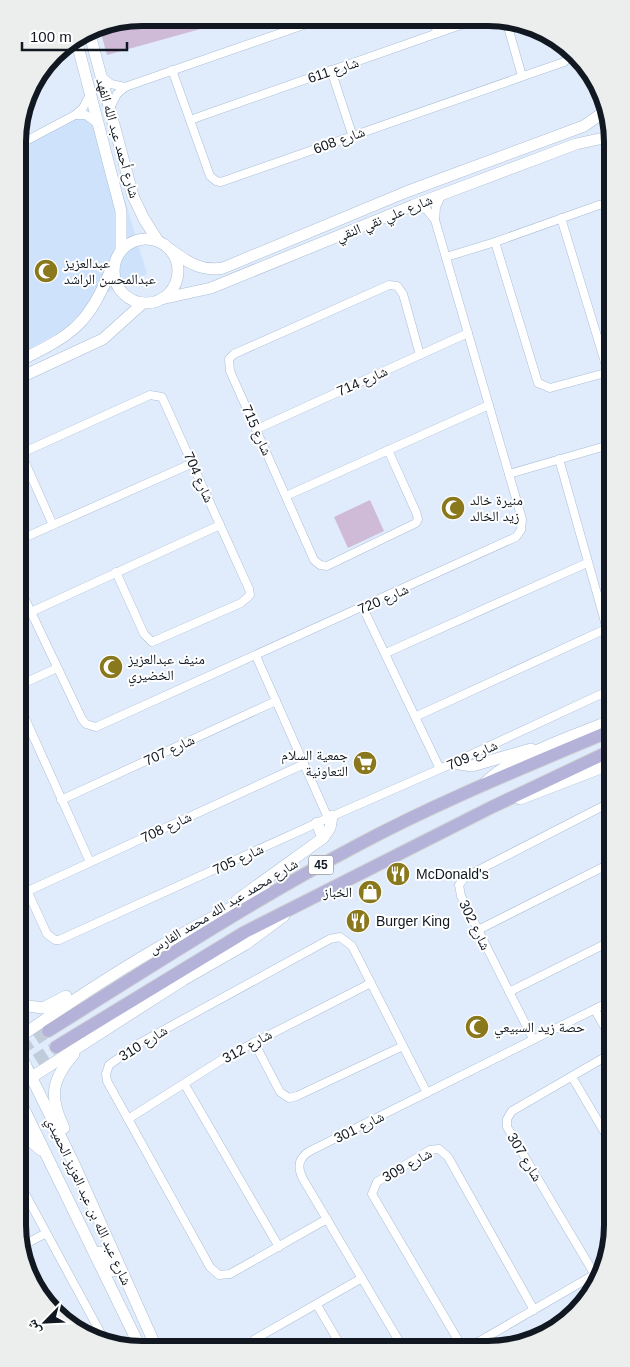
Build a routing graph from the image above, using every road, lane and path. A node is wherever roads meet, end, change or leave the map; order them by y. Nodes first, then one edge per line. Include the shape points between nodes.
1 (301, 26) edge
2 (436, 26) edge
3 (457, 26) edge
4 (508, 28) edge
5 (437, 33) junction
6 (91, 38) edge
7 (78, 46) edge
8 (568, 58) edge
9 (172, 70) junction
10 (331, 70) junction
11 (101, 76) junction
12 (522, 76) junction
13 (125, 87) junction
14 (90, 94) junction
15 (110, 108) junction
16 (600, 114) edge
17 (75, 115) junction
18 (190, 120) junction
19 (98, 124) junction
20 (352, 134) junction
21 (604, 138) edge
22 (26, 141) edge
23 (442, 194) junction
24 (604, 204) edge
25 (414, 205) junction
26 (561, 218) junction
27 (435, 220) junction
28 (158, 241) junction
29 (495, 242) junction
30 (170, 250) junction
31 (119, 254) junction
32 (446, 257) junction
33 (161, 299) junction
34 (143, 303) junction
35 (468, 333) junction
36 (420, 356) junction
37 (604, 356) edge
38 (26, 357) edge
39 (604, 373) edge
40 (26, 375) edge
41 (490, 405) junction
42 (257, 429) junction
43 (604, 446) edge
44 (26, 450) edge
45 (388, 450) junction
46 (559, 459) junction
47 (193, 463) junction
48 (26, 465) edge
49 (509, 474) junction
50 (286, 496) junction
51 (53, 525) junction
52 (220, 525) junction
53 (26, 537) edge
54 (587, 563) junction
55 (116, 572) junction
56 (26, 602) edge
57 (363, 608) junction
58 (31, 612) junction
59 (604, 616) edge
60 (604, 630) edge
61 (386, 653) junction
62 (256, 656) junction
63 (57, 668) junction
64 (26, 682) edge
65 (604, 693) edge
66 (276, 701) junction
67 (417, 716) junction
68 (26, 721) edge
69 (604, 723) edge
70 (604, 734) edge
71 (562, 740) junction
72 (604, 753) edge
73 (454, 763) junction
74 (304, 764) junction
75 (604, 766) edge
76 (440, 769) junction
77 (484, 785) junction
78 (61, 800) junction
79 (604, 806) edge
80 (490, 808) junction
81 (325, 819) junction
82 (324, 838) junction
83 (90, 862) junction
84 (604, 867) edge
85 (313, 870) junction
86 (26, 886) edge
87 (28, 890) junction
88 (294, 906) junction
89 (227, 909) junction
90 (478, 930) junction
91 (604, 944) edge
92 (98, 983) junction
93 (371, 983) junction
94 (509, 992) junction
95 (604, 1005) edge
96 (26, 1006) edge
97 (595, 1010) junction
98 (604, 1026) edge
99 (48, 1031) tunnel mouth
100 (26, 1033) edge
101 (533, 1039) junction
102 (254, 1042) junction
103 (83, 1045) junction
104 (403, 1046) junction
105 (56, 1047) tunnel mouth
106 (604, 1058) edge
107 (26, 1066) edge
108 (31, 1077) junction
109 (572, 1077) junction
110 (26, 1080) edge
111 (184, 1085) junction
112 (427, 1093) junction
113 (26, 1113) edge
114 (128, 1119) junction
115 (604, 1131) edge
116 (26, 1137) edge
117 (50, 1162) junction
118 (26, 1196) edge
119 (92, 1204) junction
120 (327, 1219) junction
121 (46, 1233) junction
122 (28, 1243) edge
123 (279, 1247) junction
124 (95, 1254) junction
125 (594, 1271) edge
126 (592, 1277) edge
127 (362, 1278) junction
128 (317, 1304) junction
129 (534, 1310) junction
130 (101, 1333) edge
131 (149, 1333) junction
132 (136, 1341) edge
133 (153, 1341) edge
134 (255, 1341) edge
135 (338, 1341) edge
136 (399, 1341) edge
137 (458, 1341) edge
138 (480, 1341) edge

1 - 9 street
2 - 5 street
3 - 5 street, شارع 611
4 - 12 street
5 - 10 street, شارع 611
6 - 11 street, شارع أحمد عبد الله الفهد
7 - 14 street, شارع أحمد عبد الله الفهد
8 - 12 street, شارع 608
9 - 13 street
9 - 18 street, شارع 608
10 - 18 street, شارع 611
10 - 20 street
11 - 13 street via 111,84
11 - 15 street, شارع أحمد عبد الله الفهد
12 - 20 street, شارع 608
13 - 15 street via 114,98
14 - 17 street via 86,104
14 - 19 street, شارع أحمد عبد الله الفهد
15 - 28 street, شارع أحمد عبد الله الفهد via 133,196
16 - 30 street, شارع علي نقي النقي via 584,126 406,192 223,268 196,266
17 - 19 street via 90,116
17 - 22 street
18 - 20 street, شارع 608 via 210,176 218,182
19 - 31 street, شارع أحمد عبد الله الفهد via 121,211
21 - 23 street, شارع علي نقي النقي via 576,144
23 - 25 street, شارع علي نقي النقي
23 - 27 street
24 - 26 street
25 - 27 street via 427,210
25 - 33 street, شارع علي نقي النقي via 223,284 193,294
26 - 29 street
26 - 37 street
27 - 32 street, شارع 720
28 - 30 street
28 - 31 street via 138,240
29 - 32 street
29 - 39 street via 538,383 550,388
30 - 33 street via 178,268 177,277 169,294
31 - 34 street via 114,268 118,288 133,301
31 - 38 street via 95,302 76,328
32 - 35 street, شارع 720
33 - 34 street
34 - 40 street via 103,340
35 - 36 street, شارع 714
35 - 41 street, شارع 720
36 - 42 street, شارع 714
36 - 42 street, شارع 715 via 404,294 397,286 389,285 234,354 229,359 230,372
41 - 45 street
41 - 49 street, شارع 720
42 - 50 street, شارع 715
43 - 46 street
44 - 47 street, شارع 704 via 156,395 166,403
45 - 50 street
45 - 50 street, شارع 715 via 418,519 410,527 327,566 314,560
46 - 49 street
46 - 54 street
47 - 51 street
47 - 52 street, شارع 704
48 - 51 street, شارع 704
49 - 57 street, شارع 720 via 522,519 521,530 516,537
51 - 53 street
52 - 55 street
52 - 55 street, شارع 704 via 250,595 241,603 157,642 144,634
54 - 59 street
54 - 61 street
55 - 58 street
56 - 58 street, شارع 720
57 - 61 street, شارع 709
57 - 62 street, شارع 720
58 - 63 street, شارع 720
60 - 67 street
61 - 67 street, شارع 709
62 - 63 street, شارع 720 via 96,727 82,719
62 - 66 street
63 - 64 street
65 - 73 street, شارع 709
66 - 74 street
66 - 78 street, شارع 707
67 - 76 street, شارع 709
68 - 78 street
69 - 71 street
70 - 77 main road, شارع محمد عبد الله محمد الفارس / 45
71 - 73 street via 477,765
71 - 77 street via 503,769
72 - 80 main road, 45
73 - 76 street, شارع 709
74 - 81 street
74 - 83 street, شارع 708
75 - 80 street
76 - 81 street
77 - 85 main road, شارع محمد عبد الله محمد الفارس / 45 via 394,826
78 - 83 street
79 - 90 street, شارع 302 via 461,880 459,891
80 - 88 main road, 45
81 - 82 street
81 - 82 street via 330,828
81 - 87 street, شارع 705 via 59,940 47,934
82 - 89 street via 252,887
83 - 87 street, شارع 708
84 - 90 street
85 - 89 street
85 - 99 main road, شارع محمد عبد الله محمد الفارس / 45
86 - 87 street, شارع 705
88 - 103 street via 246,944 183,980
88 - 105 main road, 45 via 178,971
89 - 92 street
90 - 94 street, شارع 302
91 - 94 street
92 - 96 street via 43,1008
92 - 100 street
93 - 102 street, شارع 312
93 - 104 street, شارع 310
93 - 114 street, شارع 310 via 349,941 334,937 183,1018 107,1067 107,1081
94 - 101 street, شارع 302
95 - 97 street, شارع 301
97 - 98 street
97 - 101 street, شارع 301
101 - 112 street, شارع 301
102 - 104 street via 280,1092 289,1098
102 - 111 street, شارع 312
103 - 108 street
103 - 119 street via 60,1071 54,1088 55,1105 84,1175
104 - 112 street, شارع 310
106 - 109 street, شارع 307
107 - 108 street, شارع عبد الله بن عبد العزيز الحميدي
108 - 110 street
108 - 119 street, شارع عبد الله بن عبد العزيز الحميدي
109 - 115 street
109 - 125 street, شارع 307 via 512,1111 507,1127
111 - 114 street, شارع 312
111 - 123 street
112 - 120 street, شارع 301 via 303,1156 300,1172
113 - 117 street, شارع عبد الله بن عبد العزيز الحميدي
114 - 123 street, شارع 310 via 210,1267 219,1275 230,1274
116 - 117 street
117 - 124 street, شارع عبد الله بن عبد العزيز الحميدي
118 - 121 street
119 - 131 street, شارع عبد الله بن عبد العزيز الحميدي
120 - 123 street, شارع 310
120 - 127 street, شارع 301
121 - 122 street
121 - 130 street
124 - 131 street via 105,1255
124 - 132 street, شارع عبد الله بن عبد العزيز الحميدي
126 - 129 street
127 - 128 street
127 - 136 street, شارع 301
128 - 134 street
128 - 135 street
129 - 137 street, شارع 309 via 448,1157 439,1149 430,1150 378,1182 372,1194
129 - 138 street
131 - 133 street, شارع عبد الله بن عبد العزيز الحميدي

